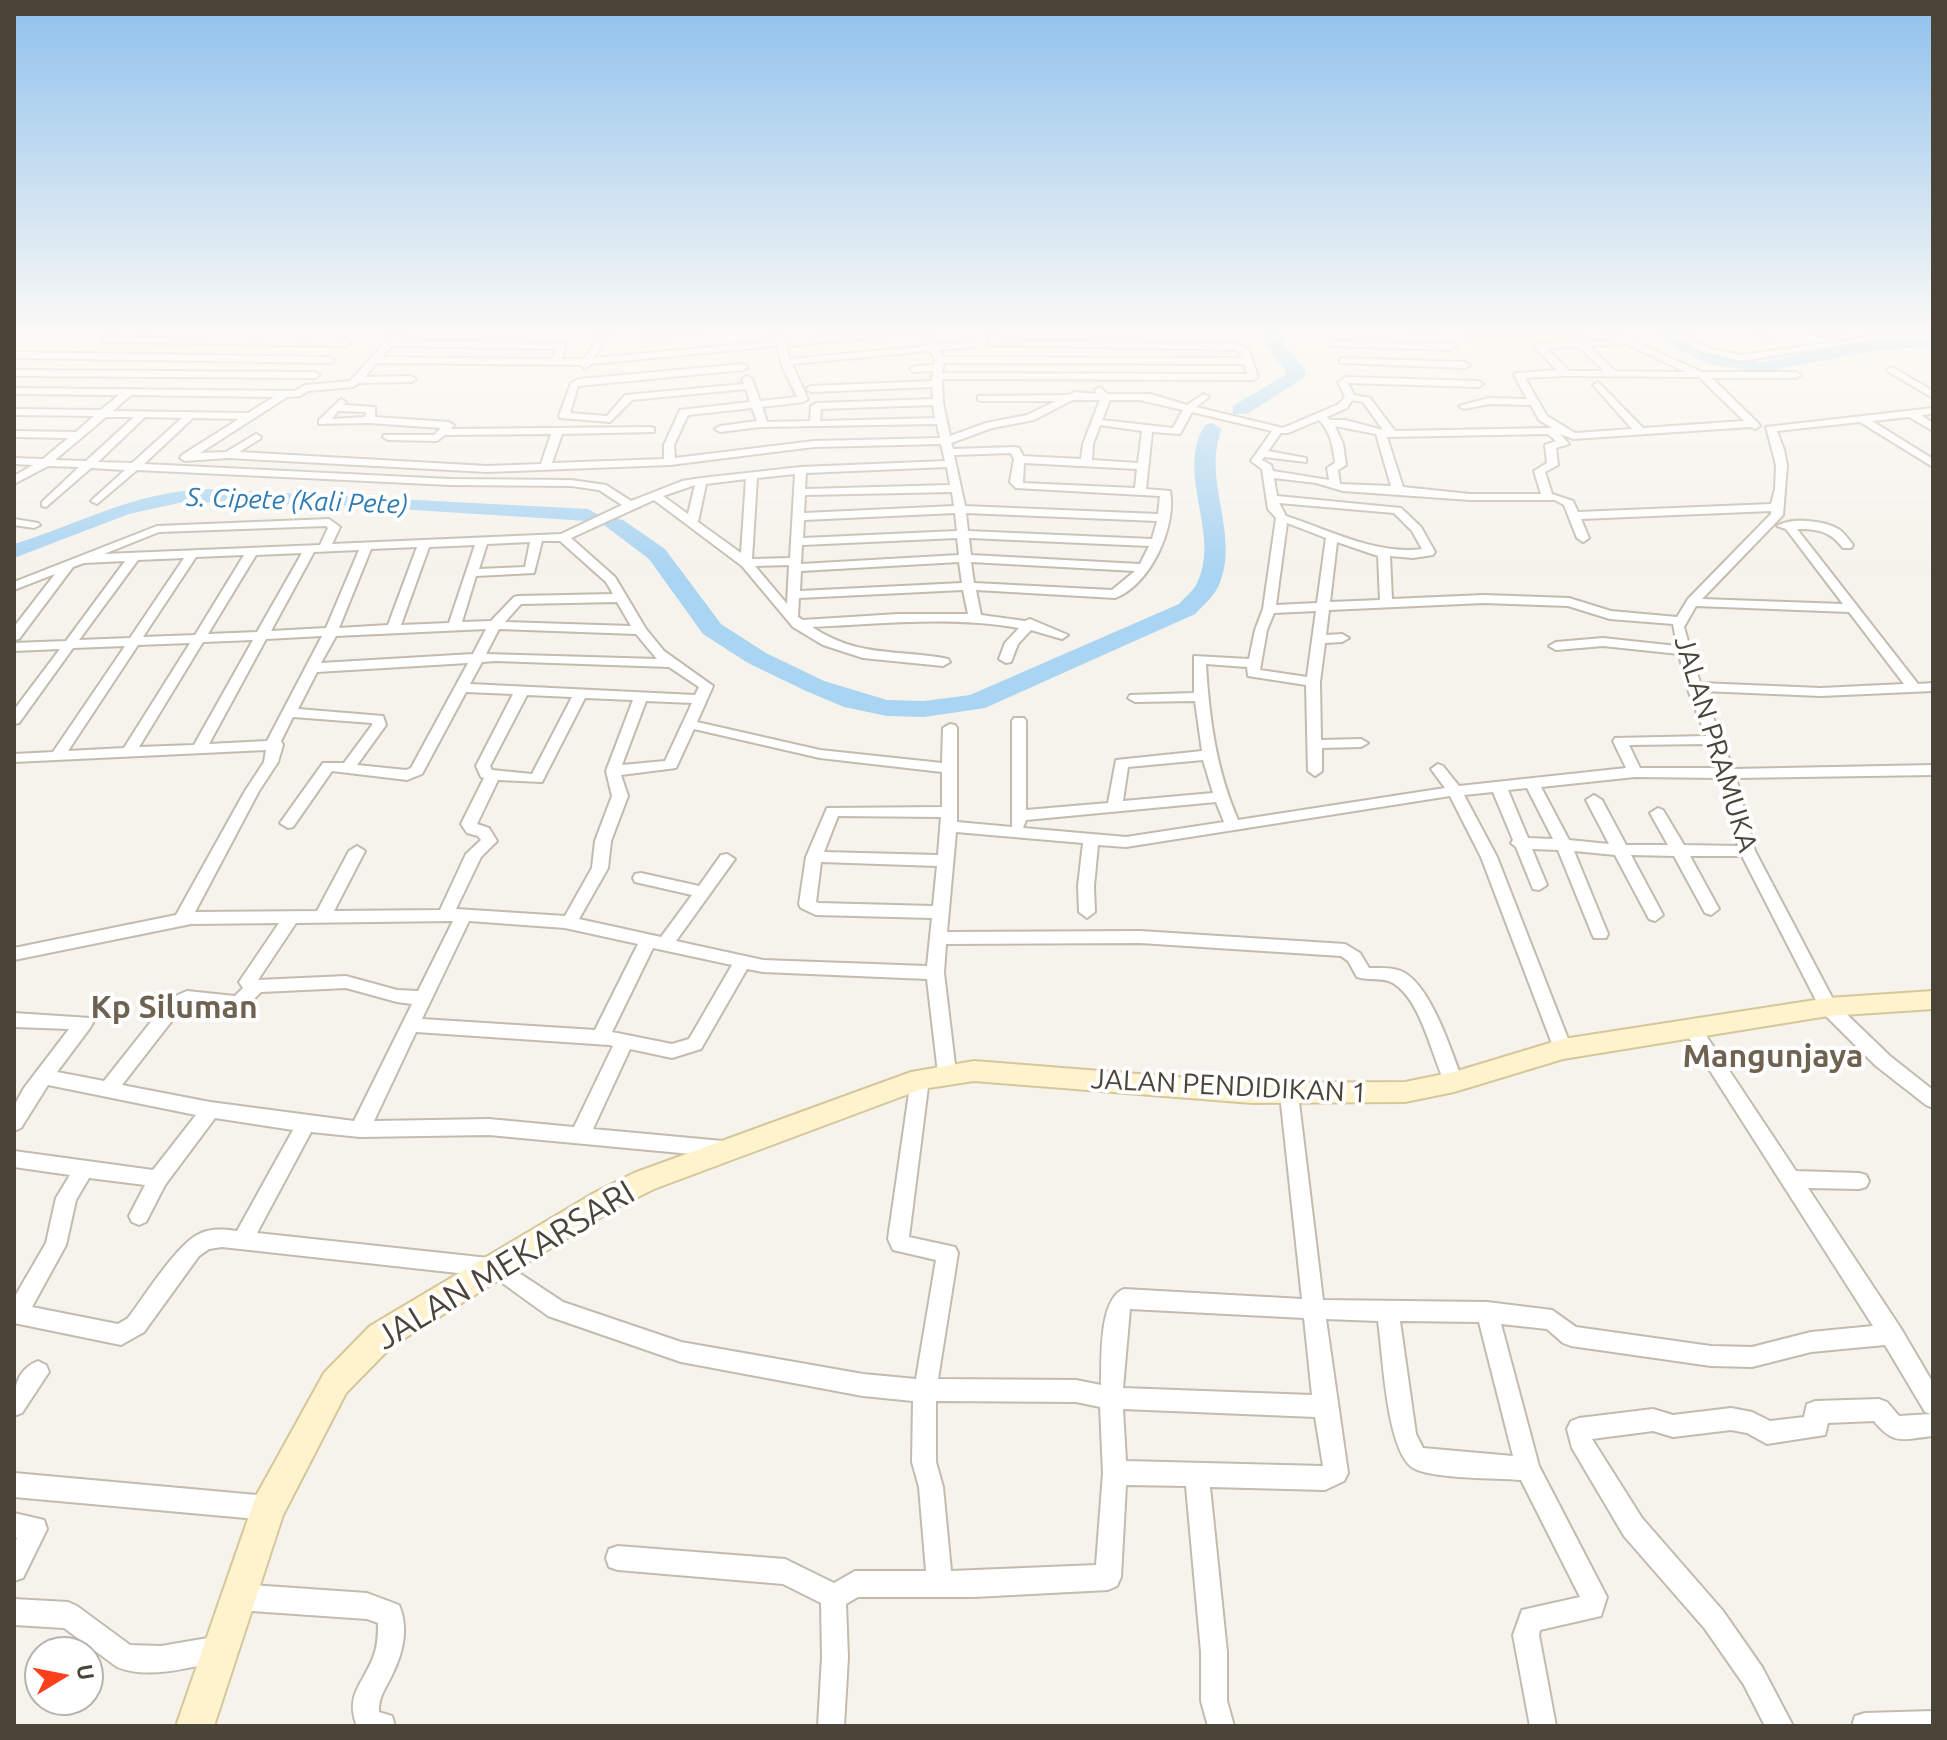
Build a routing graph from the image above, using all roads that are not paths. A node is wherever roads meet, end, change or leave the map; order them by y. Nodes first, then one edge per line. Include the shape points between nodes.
1 (104, 412) edge
2 (112, 412) edge
3 (255, 412) edge
4 (332, 412) edge
5 (370, 412) edge
6 (566, 412) edge
7 (616, 412) edge
8 (684, 412) edge
9 (757, 412) edge
10 (816, 412) edge
11 (941, 412) edge
12 (986, 412) edge
13 (987, 412) edge
14 (1041, 412) edge
15 (1099, 412) edge
16 (1187, 412) edge
17 (1215, 412) edge
18 (1335, 412) edge
19 (1374, 412) edge
20 (1476, 412) edge
21 (1540, 412) edge
22 (1623, 412) edge
23 (1739, 412) edge
24 (1919, 412) edge
25 (144, 413) junction
26 (1910, 413) junction
27 (192, 414) junction
28 (1473, 415) junction
29 (249, 416) junction
30 (610, 419) junction
31 (1862, 419) junction
32 (368, 420) junction
33 (1325, 420) junction
34 (943, 421) junction
35 (397, 422) junction
36 (1097, 422) junction
37 (815, 423) junction
38 (761, 424) junction
39 (1749, 424) junction
40 (1933, 428) edge
41 (720, 429) dead end
42 (1147, 429) junction
43 (1770, 429) junction
44 (1278, 430) junction
45 (1556, 431) junction
46 (444, 432) junction
47 (557, 432) junction
48 (1641, 432) junction
49 (1387, 433) junction
50 (14, 434) edge
51 (78, 435) junction
52 (170, 436) junction
53 (184, 437) dead end
54 (256, 437) dead end
55 (388, 437) junction
56 (198, 438) dead end
57 (212, 438) junction
58 (814, 444) junction
59 (949, 452) junction
60 (1262, 453) junction
61 (228, 455) junction
62 (186, 457) junction
63 (1019, 459) junction
64 (617, 460) junction
65 (1302, 460) dead end
66 (14, 461) edge
67 (670, 462) junction
68 (45, 463) junction
69 (371, 463) junction
70 (1086, 463) junction
71 (1933, 464) edge
72 (91, 466) junction
73 (1140, 466) junction
74 (545, 467) junction
75 (137, 468) junction
76 (824, 468) junction
77 (171, 469) junction
78 (801, 470) junction
79 (1269, 474) junction
80 (752, 475) junction
81 (14, 481) edge
82 (701, 481) junction
83 (1335, 485) junction
84 (602, 487) junction
85 (956, 488) junction
86 (1398, 490) junction
87 (1140, 491) junction
88 (800, 492) junction
89 (653, 494) junction
90 (1548, 497) junction
91 (1273, 499) junction
92 (97, 501) dead end
93 (46, 504) dead end
94 (630, 505) junction
95 (1775, 507) junction
96 (959, 509) junction
97 (1574, 516) junction
98 (800, 517) junction
99 (1165, 518) junction
100 (1282, 518) junction
101 (14, 522) edge
102 (692, 522) junction
103 (34, 525) dead end
104 (1766, 526) junction
105 (1789, 526) junction
106 (961, 534) junction
107 (563, 537) junction
108 (1332, 538) junction
109 (1583, 538) dead end
110 (537, 539) junction
111 (798, 542) junction
112 (481, 543) junction
113 (1158, 543) junction
114 (424, 545) junction
115 (1847, 545) dead end
116 (366, 547) junction
117 (317, 549) junction
118 (1378, 549) junction
119 (252, 552) junction
120 (192, 555) junction
121 (133, 558) junction
122 (965, 558) junction
123 (76, 562) junction
124 (746, 563) junction
125 (796, 564) junction
126 (1142, 568) junction
127 (471, 573) junction
128 (14, 586) edge
129 (968, 586) junction
130 (793, 595) junction
131 (622, 598) junction
132 (1386, 602) junction
133 (1692, 602) junction
134 (1325, 605) junction
135 (1853, 608) junction
136 (1269, 609) junction
137 (975, 616) junction
138 (795, 621) junction
139 (1680, 621) junction
140 (1030, 623) junction
141 (495, 625) junction
142 (454, 626) junction
143 (393, 628) junction
144 (640, 630) junction
145 (331, 632) junction
146 (262, 635) junction
147 (1062, 635) dead end
148 (14, 636) edge
149 (198, 638) junction
150 (1342, 638) dead end
151 (1319, 639) junction
152 (136, 641) junction
153 (70, 644) junction
154 (1556, 646) dead end
155 (14, 647) edge
156 (1684, 651) junction
157 (480, 658) junction
158 (1006, 659) dead end
159 (943, 662) dead end
160 (668, 663) junction
161 (1253, 663) junction
162 (313, 668) junction
163 (1313, 682) junction
164 (1694, 687) junction
165 (1933, 687) edge
166 (462, 688) junction
167 (1914, 688) junction
168 (522, 691) junction
169 (580, 695) junction
170 (1200, 697) junction
171 (1135, 698) dead end
172 (640, 699) junction
173 (700, 699) junction
174 (289, 713) junction
175 (14, 720) edge
176 (1019, 721) dead end
177 (689, 724) junction
178 (950, 728) dead end
179 (1716, 740) junction
180 (1361, 743) dead end
181 (1316, 744) junction
182 (276, 745) junction
183 (198, 750) junction
184 (128, 753) junction
185 (1208, 755) junction
186 (57, 756) junction
187 (14, 758) edge
188 (950, 768) junction
189 (347, 769) junction
190 (1438, 769) dead end
191 (1933, 770) edge
192 (613, 771) junction
193 (1315, 771) dead end
194 (1635, 772) junction
195 (1727, 773) junction
196 (493, 775) junction
197 (1532, 784) junction
198 (1499, 787) junction
199 (1455, 791) junction
200 (1219, 797) junction
201 (1594, 800) dead end
202 (1115, 806) junction
203 (1658, 813) dead end
204 (949, 819) junction
205 (288, 823) dead end
206 (1018, 823) junction
207 (1233, 825) junction
208 (1091, 840) junction
209 (1519, 843) junction
210 (1564, 845) junction
211 (1678, 849) junction
212 (1620, 850) junction
213 (357, 851) dead end
214 (1747, 851) junction
215 (814, 857) junction
216 (727, 859) dead end
217 (946, 861) junction
218 (641, 878) dead end
219 (1539, 885) dead end
220 (702, 892) junction
221 (1711, 909) dead end
222 (940, 912) junction
223 (1087, 912) dead end
224 (293, 915) junction
225 (323, 915) junction
226 (464, 915) junction
227 (1655, 915) dead end
228 (445, 916) junction
229 (182, 920) junction
230 (569, 923) junction
231 (1600, 934) dead end
232 (937, 938) junction
233 (656, 943) junction
234 (14, 954) edge
235 (742, 963) junction
236 (935, 973) junction
237 (252, 986) junction
238 (424, 998) junction
239 (1933, 1000) edge
240 (1828, 1007) junction
241 (14, 1020) edge
242 (411, 1025) junction
243 (1693, 1030) junction
244 (600, 1038) junction
245 (624, 1042) junction
246 (1563, 1049) junction
247 (934, 1076) junction
248 (46, 1077) junction
249 (1454, 1082) junction
250 (109, 1088) junction
251 (1289, 1094) junction
252 (1933, 1100) edge
253 (210, 1110) junction
254 (14, 1123) edge
255 (306, 1124) junction
256 (360, 1129) junction
257 (580, 1135) junction
258 (727, 1150) junction
259 (14, 1159) edge
260 (84, 1169) junction
261 (158, 1179) junction
262 (1789, 1179) junction
263 (1859, 1181) dead end
264 (139, 1216) dead end
265 (242, 1241) junction
266 (498, 1268) junction
267 (1313, 1308) junction
268 (1388, 1311) junction
269 (1487, 1312) junction
270 (16, 1313) edge
271 (1892, 1334) junction
272 (38, 1372) dead end
273 (925, 1391) junction
274 (1111, 1398) junction
275 (1933, 1404) edge
276 (14, 1405) edge
277 (1325, 1406) junction
278 (1933, 1425) edge
279 (1528, 1469) junction
280 (1115, 1473) junction
281 (1197, 1476) junction
282 (14, 1485) edge
283 (268, 1508) junction
284 (14, 1525) edge
285 (618, 1558) dead end
286 (14, 1569) edge
287 (940, 1584) junction
288 (237, 1597) junction
289 (836, 1597) junction
290 (14, 1612) edge
291 (220, 1649) junction
292 (1933, 1724) edge
293 (195, 1726) edge
294 (382, 1726) edge
295 (831, 1726) edge
296 (1221, 1726) edge
297 (1543, 1726) edge
298 (1780, 1726) edge
299 (1865, 1726) edge

1 - 51 street
2 - 25 street
3 - 29 street
4 - 32 street via 323,422
5 - 32 street
6 - 30 street via 564,417
7 - 30 street
8 - 67 street via 669,445
9 - 38 street
10 - 37 street
11 - 34 street
12 - 59 street
13 - 14 street via 1030,418
15 - 36 street
16 - 42 street via 1176,432
17 - 44 street
18 - 33 street
19 - 49 street
20 - 28 street
21 - 45 street
22 - 48 street
23 - 39 street
24 - 26 street
25 - 27 street
25 - 72 street
26 - 31 street
26 - 40 street
27 - 29 street
27 - 52 street
28 - 45 street
28 - 49 street
29 - 57 street
30 - 47 street via 651,424
31 - 43 street
31 - 71 street
32 - 35 street
33 - 44 street
33 - 49 street
33 - 83 street via 1341,465 1332,468
34 - 37 street
34 - 59 street
35 - 46 street via 446,422
35 - 55 street
36 - 42 street
36 - 70 street
37 - 38 street
38 - 41 street
39 - 43 street
39 - 48 street
42 - 73 street
43 - 95 street, JALAN PRAMUKA via 1778,442 1781,478
44 - 60 street
45 - 48 street via 1573,436
45 - 90 street via 1564,444 1549,446 1553,465 1539,471
46 - 47 street
46 - 55 street via 437,438
47 - 74 street
49 - 86 street
50 - 51 street
51 - 68 street
52 - 53 street
52 - 75 street
54 - 61 street
55 - 69 street
56 - 57 street
57 - 62 street
58 - 59 street
58 - 67 street
58 - 76 street
59 - 63 street via 1012,449
59 - 76 street
59 - 85 street
60 - 65 street
60 - 79 street via 1256,461
61 - 62 street
61 - 69 street
62 - 77 street
63 - 70 street
63 - 87 street via 1020,486
64 - 67 street
64 - 74 street
64 - 84 street
66 - 68 street
68 - 72 street
68 - 81 street
69 - 74 street
70 - 73 street
72 - 75 street
72 - 93 street
73 - 87 street
75 - 77 street
75 - 92 street
76 - 78 street
77 - 84 street
78 - 80 street
78 - 88 street
79 - 83 street
79 - 91 street
80 - 82 street
80 - 124 street
82 - 89 street
82 - 102 street
83 - 86 street
84 - 94 street
85 - 88 street
85 - 96 street
86 - 90 street
87 - 99 street via 1166,493
88 - 98 street
89 - 94 street
89 - 102 street
90 - 97 street via 1567,501
91 - 100 street
91 - 118 street via 1397,510 1417,529 1429,552
94 - 107 street
95 - 97 street
95 - 104 street, JALAN PRAMUKA via 1777,515
96 - 98 street
96 - 99 street
96 - 106 street
97 - 109 street
98 - 111 street
99 - 113 street
100 - 108 street
100 - 136 street
101 - 103 street
102 - 124 street
104 - 105 street
104 - 133 street, JALAN PRAMUKA
105 - 115 street via 1829,527
105 - 135 street
106 - 111 street
106 - 113 street
106 - 122 street
107 - 110 street
107 - 131 street via 596,564
108 - 118 street
108 - 134 street
110 - 112 street
110 - 127 street via 530,570
111 - 125 street
112 - 114 street
112 - 127 street
113 - 126 street
114 - 116 street
114 - 143 street
116 - 117 street
116 - 145 street
117 - 119 street
117 - 123 street via 334,527 329,522 157,529
117 - 146 street
118 - 132 street via 1384,555
119 - 120 street
119 - 149 street
120 - 121 street
120 - 152 street
121 - 123 street
121 - 153 street
122 - 125 street
122 - 126 street
122 - 129 street
123 - 128 street
123 - 148 street
124 - 125 street
124 - 138 street
125 - 130 street
126 - 129 street via 1120,592 1110,594
127 - 142 street
129 - 130 street
129 - 137 street
130 - 138 street
131 - 141 street via 522,598
131 - 144 street
132 - 134 street
132 - 139 street via 1569,602 1610,615
133 - 135 street
133 - 139 street, JALAN PRAMUKA
134 - 136 street
134 - 151 street
135 - 167 street
136 - 161 street
137 - 138 street
137 - 140 street
138 - 159 street via 842,651
139 - 156 street, JALAN PRAMUKA
140 - 147 street
140 - 158 street
141 - 142 street
141 - 144 street
141 - 157 street
142 - 143 street
143 - 145 street
144 - 160 street
145 - 146 street
145 - 162 street
146 - 149 street
146 - 183 street
149 - 152 street
149 - 184 street
150 - 151 street
151 - 163 street
152 - 153 street
152 - 186 street
153 - 155 street
153 - 175 street
154 - 156 street via 1603,642
156 - 164 street, JALAN PRAMUKA
157 - 160 street
157 - 162 street
157 - 166 street
160 - 173 street via 704,683
161 - 163 street via 1256,675
161 - 170 street via 1199,657
162 - 174 street
163 - 181 street
164 - 167 street via 1821,692
164 - 179 street, JALAN PRAMUKA
165 - 167 street
166 - 168 street
166 - 189 street via 414,773
168 - 169 street
168 - 196 street via 483,766
169 - 172 street
169 - 196 street via 537,779
170 - 171 street
170 - 185 street
172 - 173 street
172 - 192 street
173 - 177 street
174 - 182 street
174 - 189 street via 378,719 379,725
176 - 206 street
177 - 188 street via 820,754
177 - 192 street via 671,765
178 - 188 street
179 - 194 street via 1620,741
179 - 195 street, JALAN PRAMUKA
180 - 181 street
181 - 193 street
182 - 183 street
182 - 229 street
183 - 184 street
184 - 186 street
185 - 200 street
185 - 202 street via 1121,763
186 - 187 street
188 - 204 street
189 - 205 street via 328,766
190 - 199 street
191 - 195 street
192 - 230 street via 620,796 603,841 600,868
194 - 195 street
194 - 197 street
195 - 214 street, JALAN PRAMUKA
196 - 228 street via 469,824 489,841 474,854
197 - 198 street
197 - 210 street
198 - 199 street
198 - 209 street
199 - 207 street
199 - 246 street via 1489,857
200 - 202 street
200 - 207 street
201 - 212 street
202 - 206 street
203 - 211 street
204 - 206 street
204 - 215 street via 832,811
204 - 217 street
206 - 208 street
207 - 208 street via 1126,842
208 - 223 street
209 - 210 street
209 - 219 street
210 - 212 street
210 - 231 street
211 - 212 street
211 - 214 street
211 - 221 street
212 - 227 street
213 - 225 street
214 - 240 street, JALAN PRAMUKA
215 - 217 street
215 - 222 street via 810,908
216 - 220 street
217 - 222 street
218 - 220 street
220 - 233 street
222 - 232 street
224 - 225 street
224 - 229 street
224 - 237 street via 250,976
225 - 228 street
226 - 228 street
226 - 230 street
226 - 238 street
229 - 234 street
230 - 233 street
232 - 236 street
232 - 249 street via 1140,937 1345,950 1366,975 1396,975 1404,983 1420,1005
233 - 235 street
233 - 244 street
235 - 236 street
235 - 245 street via 695,1044 672,1051
236 - 247 street
237 - 238 street via 346,982
237 - 250 street via 239,1003 187,998 177,1002
238 - 242 street
239 - 240 street, JALAN PENDIDIKAN 1
240 - 243 street, JALAN PENDIDIKAN 1
240 - 252 street, JALAN PRAMUKA
241 - 248 street via 84,1023
242 - 244 street
242 - 256 street
243 - 246 street, JALAN PENDIDIKAN 1
243 - 262 street
244 - 245 street
245 - 257 street
246 - 249 street, JALAN PENDIDIKAN 1
247 - 251 street, JALAN PENDIDIKAN 1 via 974,1071
247 - 258 street, JALAN MEKARSARI
247 - 273 street via 898,1242 948,1253
248 - 250 street
248 - 254 street
249 - 251 street, JALAN PENDIDIKAN 1 via 1405,1092
250 - 253 street
251 - 267 street
253 - 255 street
253 - 261 street
255 - 256 street
255 - 265 street
256 - 257 street via 489,1127
257 - 258 street
258 - 266 street, JALAN MEKARSARI via 604,1201
259 - 260 street
260 - 261 street
260 - 270 street via 66,1198 56,1245
261 - 264 street
262 - 263 street
262 - 271 street
265 - 266 street
265 - 270 street via 211,1239 192,1250 136,1325 121,1335
266 - 273 street via 556,1309 681,1352
266 - 283 street, JALAN MEKARSARI via 381,1336 360,1354 308,1428
267 - 268 street
267 - 274 street via 1124,1299 1117,1310
267 - 277 street
268 - 269 street
268 - 279 street via 1405,1435 1415,1456
269 - 271 street via 1552,1320 1571,1336 1711,1356 1752,1357 1811,1342
269 - 279 street
271 - 275 street
272 - 276 street
273 - 274 street via 1076,1391
273 - 287 street via 924,1462
274 - 277 street
274 - 280 street
277 - 281 street via 1336,1465 1331,1477
278 - 298 street via 1894,1428 1879,1410 1857,1408 1815,1412 1817,1427 1767,1433 1731,1419 1673,1426 1653,1420 1579,1429 1580,1440 1633,1527 1714,1620
279 - 297 street via 1594,1597 1592,1607 1582,1611 1528,1623
280 - 281 street
280 - 287 street via 1108,1577
281 - 296 street via 1214,1701
282 - 283 street
283 - 288 street, JALAN MEKARSARI
284 - 286 street via 35,1529
285 - 289 street via 785,1572
287 - 289 street via 855,1584
288 - 291 street, JALAN MEKARSARI
288 - 294 street via 367,1606 390,1614 386,1658 364,1702 364,1715 371,1724
289 - 295 street
290 - 291 street via 68,1615 126,1658 161,1659
291 - 293 street, JALAN MEKARSARI
292 - 299 street

